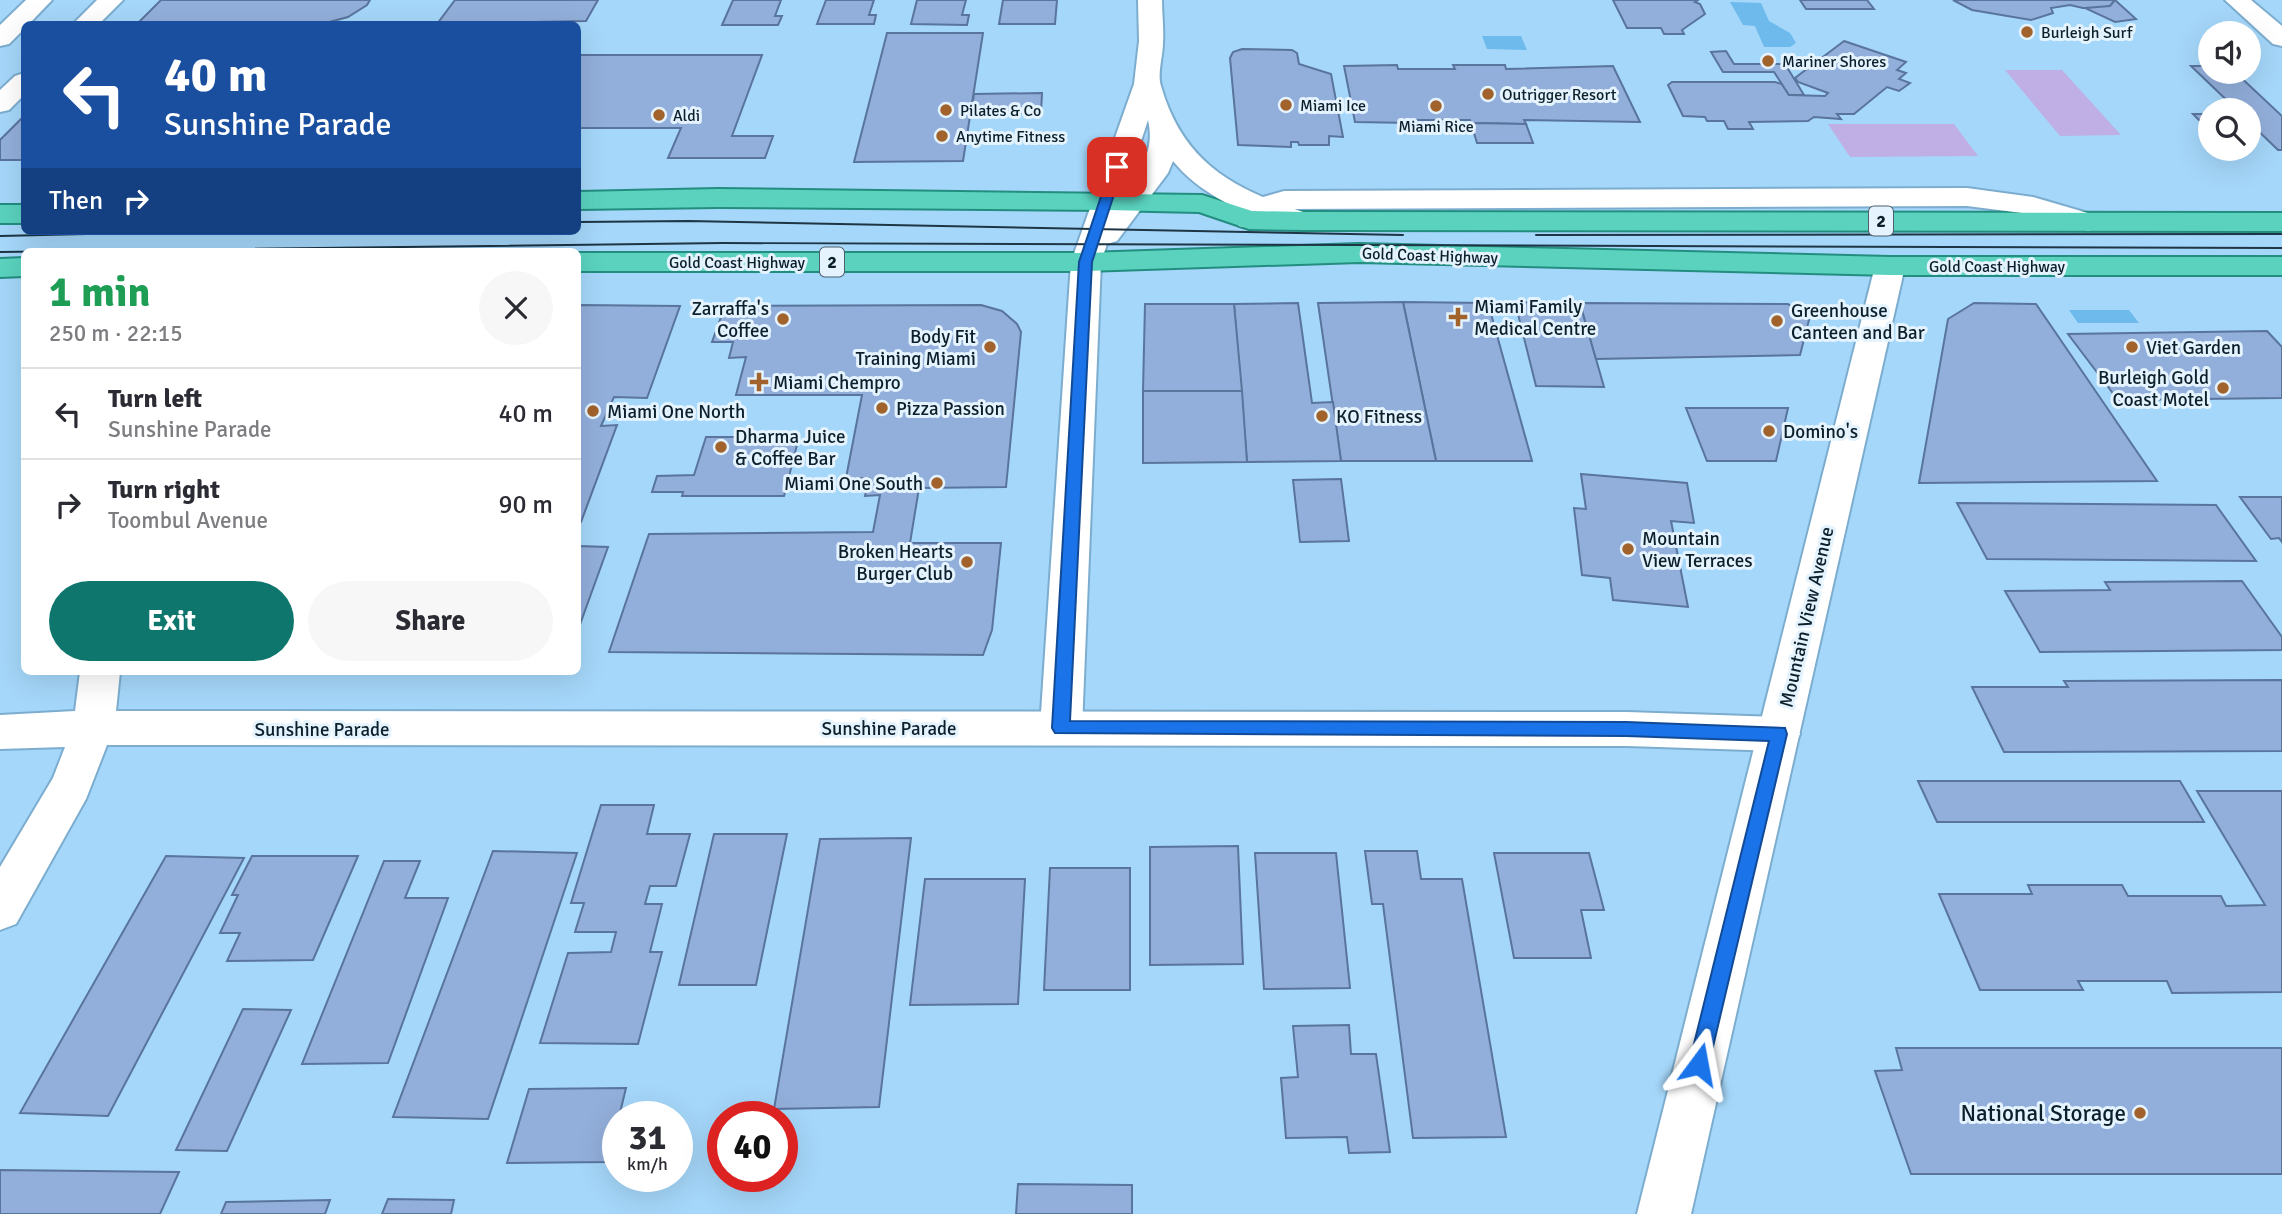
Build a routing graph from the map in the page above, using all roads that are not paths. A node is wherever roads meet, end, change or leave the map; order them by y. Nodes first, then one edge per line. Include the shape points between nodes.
1 (111, 0) edge
2 (1150, 0) edge
3 (2237, 0) edge
4 (38, 2) edge
5 (88, 21) edge
6 (2282, 39) edge
7 (0, 40) edge
8 (21, 84) edge
9 (1147, 84) junction
10 (0, 104) edge
11 (1166, 128) junction
12 (1377, 200) junction
13 (581, 201) edge
14 (1119, 202) junction
15 (1275, 212) junction
16 (0, 214) edge
17 (21, 214) edge
18 (1349, 221) junction
19 (2088, 222) junction
20 (2282, 222) edge
21 (581, 262) edge
22 (1086, 262) junction
23 (1890, 266) junction
24 (2282, 266) edge
25 (21, 267) edge
26 (0, 268) edge
27 (100, 675) edge
28 (93, 728) junction
29 (1061, 728) junction
30 (0, 732) edge
31 (1779, 734) junction
32 (0, 909) edge
33 (1664, 1214) edge

1 - 5 street
2 - 9 street
3 - 6 street
4 - 7 street
8 - 10 street
9 - 11 street
9 - 14 street
11 - 14 street via 1158,167
11 - 15 street via 1198,175
12 - 15 street, Gold Coast Highway
12 - 18 street, Gold Coast Highway
12 - 19 street, Gold Coast Highway via 1967,197 2033,206
13 - 14 highway, Gold Coast Highway / 2
14 - 15 highway, Gold Coast Highway / 2
14 - 22 street
15 - 18 highway, Gold Coast Highway / 2
16 - 17 highway
18 - 19 highway, Gold Coast Highway / 2
19 - 20 highway, Gold Coast Highway / 2
21 - 22 highway, Gold Coast Highway / 2
22 - 23 highway, Gold Coast Highway / 2 via 1359,253
22 - 29 street
23 - 24 highway, Gold Coast Highway / 2
23 - 31 street, Mountain View Avenue
25 - 26 highway
27 - 28 street
28 - 29 street, Sunshine Parade
28 - 30 street, Sunshine Parade
28 - 32 street via 71,786
29 - 31 street, Sunshine Parade via 1626,729
31 - 33 street, Mountain View Avenue

